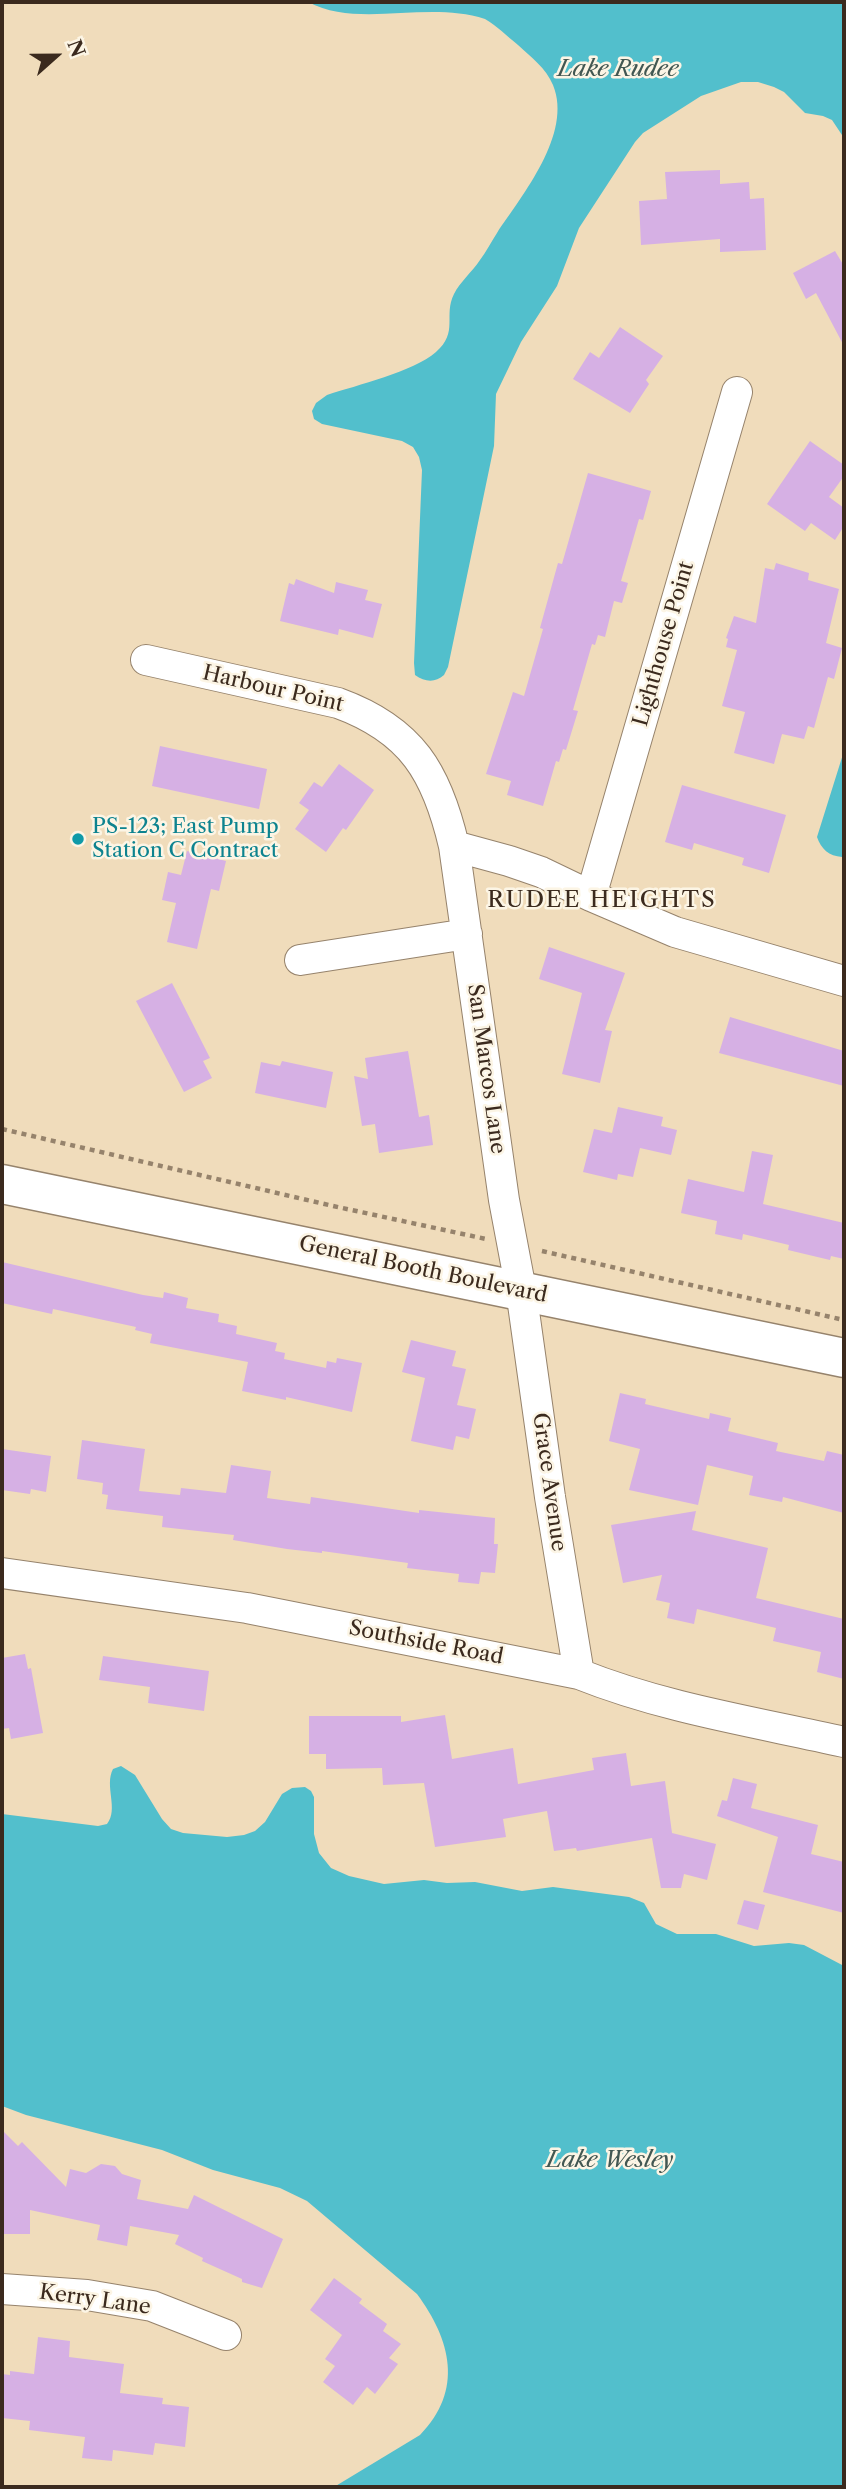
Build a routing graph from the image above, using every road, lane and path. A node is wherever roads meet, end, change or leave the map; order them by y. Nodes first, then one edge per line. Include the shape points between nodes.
1 (737, 392) dead end
2 (146, 660) dead end
3 (454, 846) junction
4 (591, 896) junction
5 (467, 934) junction
6 (300, 960) dead end
7 (844, 981) edge
8 (2, 1129) edge
9 (2, 1184) edge
10 (512, 1245) junction
11 (521, 1290) junction
12 (844, 1320) edge
13 (844, 1358) edge
14 (2, 1573) edge
15 (579, 1674) junction
16 (844, 1742) edge
17 (2, 2289) edge
18 (226, 2335) dead end

1 - 4 street, Lighthouse Point
2 - 3 street, Harbour Point via 338,703 375,718 401,738 422,763 439,794
3 - 4 street via 530,868
3 - 5 street, San Marcos Lane
4 - 7 street via 675,932
5 - 6 street
5 - 10 street, San Marcos Lane
8 - 10 path
9 - 11 highway, General Booth Boulevard
10 - 11 street, San Marcos Lane
10 - 12 path
11 - 13 highway, General Booth Boulevard
11 - 15 street, Grace Avenue
14 - 15 street, Southside Road via 247,1608
15 - 16 street, Southside Road via 615,1688 753,1724
17 - 18 street, Kerry Lane via 87,2295 152,2306

